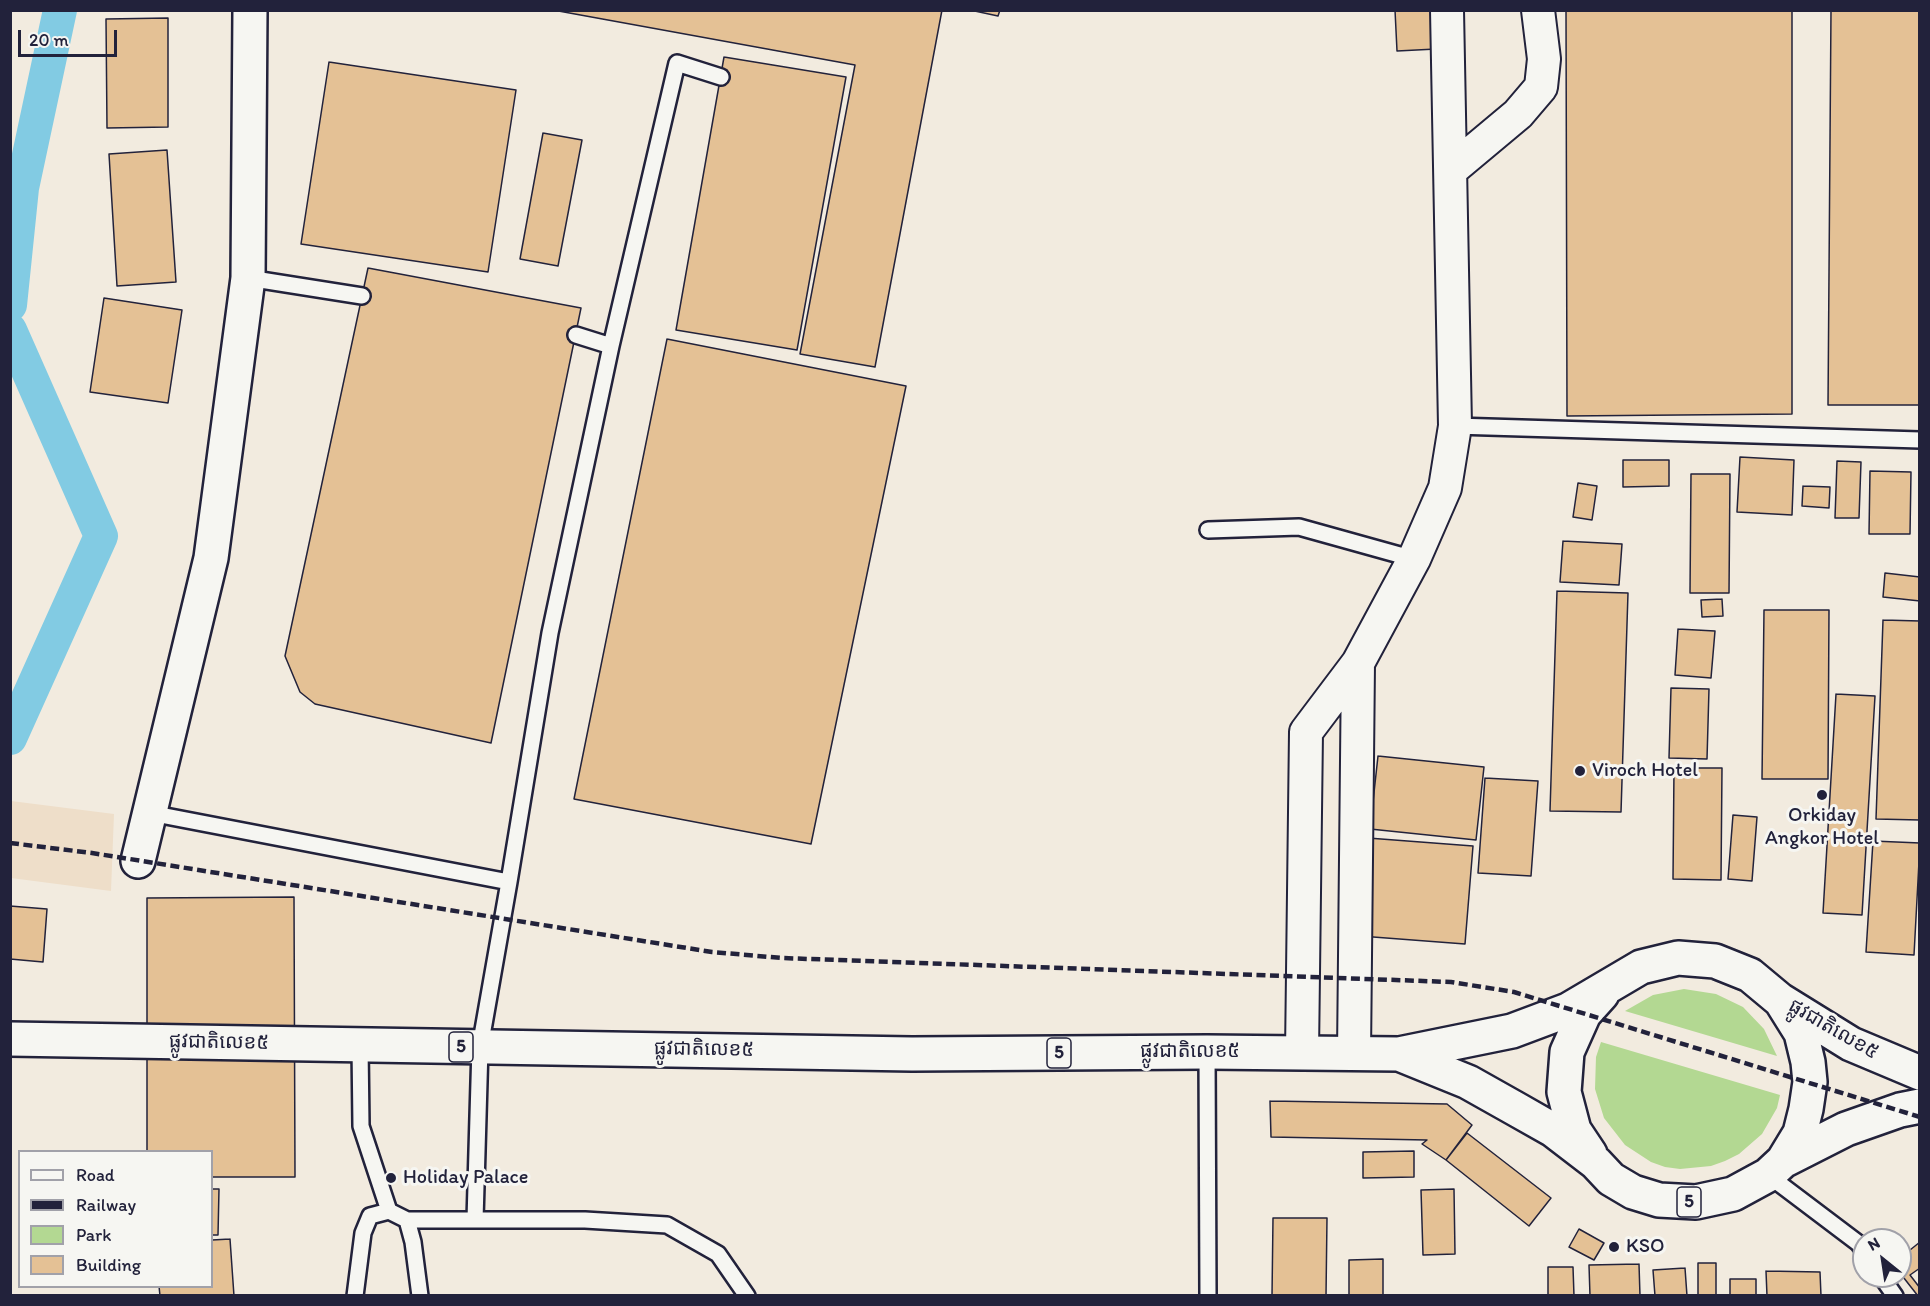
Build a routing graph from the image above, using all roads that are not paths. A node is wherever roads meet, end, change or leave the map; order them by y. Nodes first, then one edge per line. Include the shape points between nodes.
1 (250, 10) edge
2 (1447, 10) edge
3 (1538, 10) edge
4 (721, 76) dead end
5 (1451, 170) junction
6 (248, 278) junction
7 (362, 296) dead end
8 (576, 335) dead end
9 (611, 346) junction
10 (1455, 426) junction
11 (1920, 441) edge
12 (1208, 530) dead end
13 (1414, 559) junction
14 (1358, 663) junction
15 (150, 813) junction
16 (138, 861) dead end
17 (510, 882) junction
18 (1609, 986) junction
19 (1780, 1000) junction
20 (10, 1040) edge
21 (360, 1045) junction
22 (480, 1047) junction
23 (1207, 1052) junction
24 (1302, 1053) junction
25 (1354, 1054) junction
26 (1398, 1054) junction
27 (1920, 1073) edge
28 (1920, 1106) edge
29 (1596, 1163) junction
30 (1775, 1168) junction
31 (389, 1211) junction
32 (407, 1220) junction
33 (475, 1220) junction
34 (1852, 1238) edge
35 (356, 1296) edge
36 (420, 1296) edge
37 (747, 1296) edge
38 (1208, 1296) edge

1 - 6 main road
2 - 5 street
3 - 5 street via 1544,59 1541,87 1518,114
4 - 9 lane via 677,63
5 - 10 street
6 - 7 lane
6 - 15 main road via 211,558
8 - 9 lane
9 - 17 lane via 549,633
10 - 11 lane
10 - 13 street via 1445,489
12 - 13 lane via 1299,527
13 - 14 street
14 - 24 street via 1306,732
14 - 25 street
15 - 16 main road
15 - 17 lane
17 - 22 lane
18 - 19 main road, ផ្លូវជាតិលេខ៥ / 5 via 1641,967 1678,958 1715,961 1750,975
18 - 26 main road, ផ្លូវជាតិលេខ៥ / 5 via 1568,1010 1512,1031
18 - 29 main road, ផ្លូវជាតិលេខ៥ via 1584,1014 1568,1052 1564,1092 1574,1130
19 - 27 main road, ផ្លូវជាតិលេខ៥ / 5 via 1851,1044
19 - 30 main road, ផ្លូវជាតិលេខ៥ via 1801,1033 1810,1082 1800,1133
20 - 21 main road, ផ្លូវជាតិលេខ៥ / 5
21 - 22 main road, ផ្លូវជាតិលេខ៥ / 5
21 - 31 lane via 361,1126
22 - 23 main road, ផ្លូវជាតិលេខ៥ / 5 via 912,1054
22 - 33 lane
23 - 24 main road, ផ្លូវជាតិលេខ៥ / 5
23 - 38 lane
24 - 25 main road, ផ្លូវជាតិលេខ៥ / 5
25 - 26 main road, ផ្លូវជាតិលេខ៥ / 5
26 - 29 main road, ផ្លូវជាតិលេខ៥ / 5 via 1468,1082 1553,1130
28 - 30 main road, ផ្លូវជាតិលេខ៥ / 5 via 1846,1129
29 - 30 main road, ផ្លូវជាតិលេខ៥ / 5 via 1611,1179 1633,1192 1659,1200 1696,1203 1733,1194
30 - 34 lane
31 - 32 lane
31 - 35 lane via 370,1216 363,1233
32 - 33 lane
32 - 36 lane
33 - 37 lane via 667,1225 717,1254

